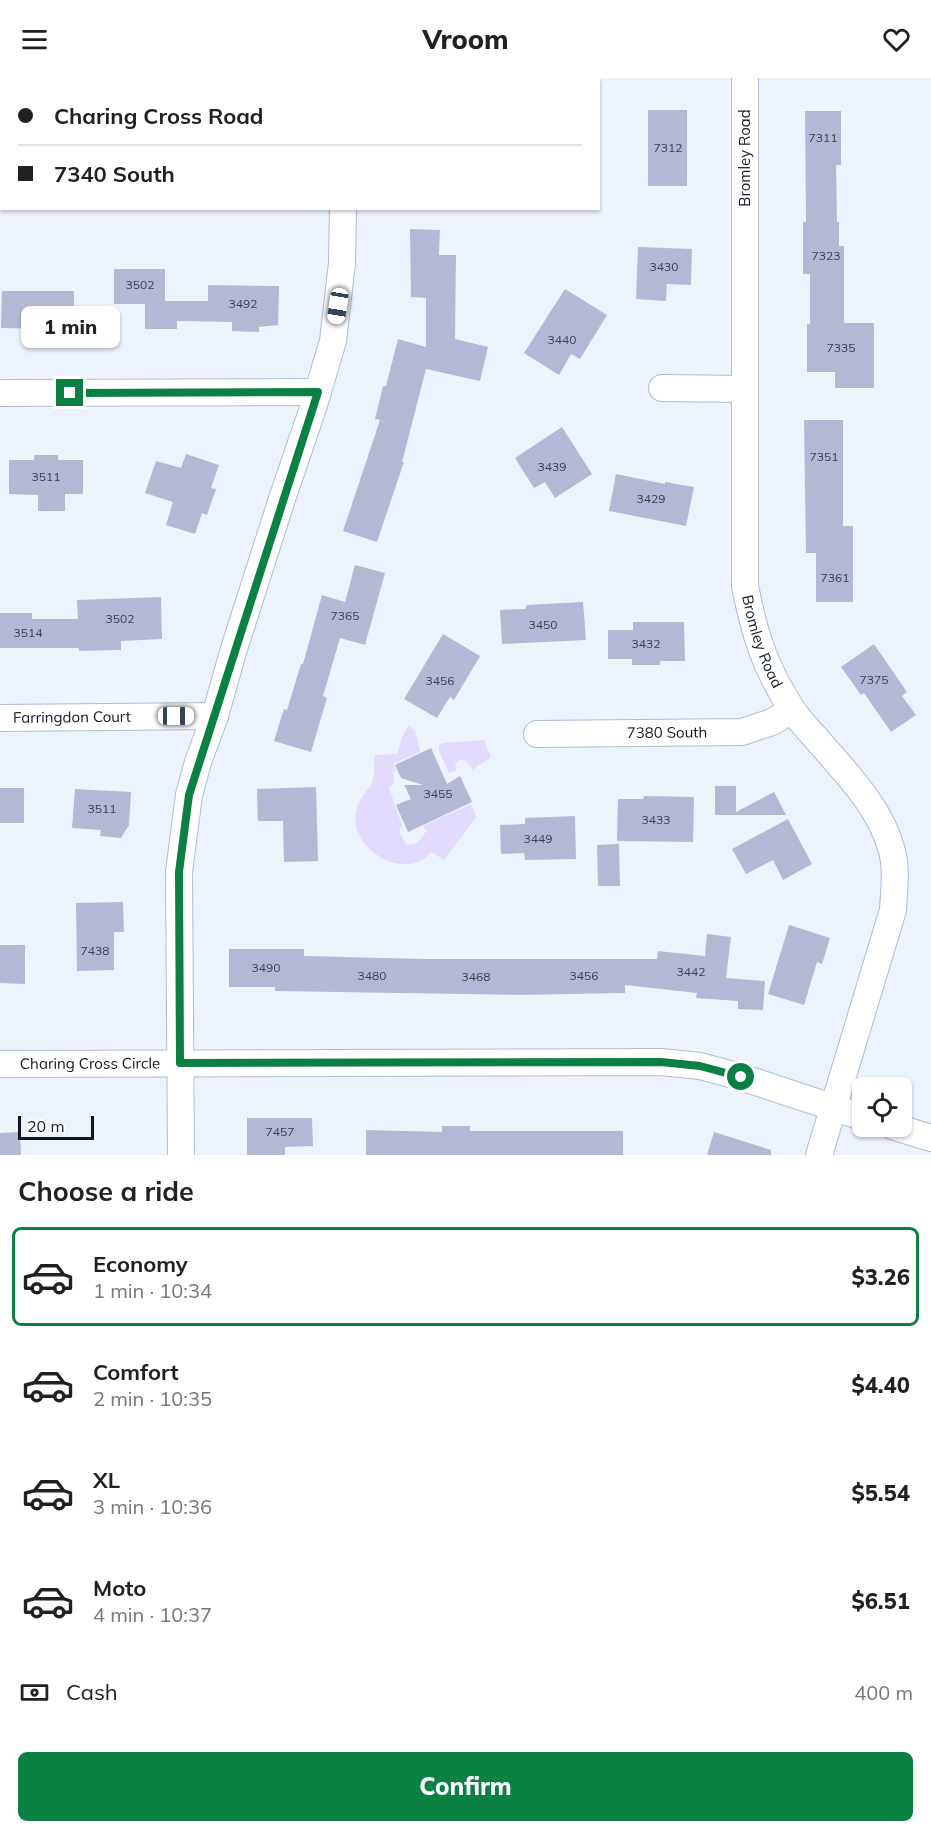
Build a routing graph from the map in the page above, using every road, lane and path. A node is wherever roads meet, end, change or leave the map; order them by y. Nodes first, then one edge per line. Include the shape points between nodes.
1 (745, 78) edge
2 (343, 210) edge
3 (662, 388) dead end
4 (744, 388) junction
5 (318, 392) junction
6 (0, 393) edge
7 (792, 710) junction
8 (215, 716) junction
9 (0, 718) edge
10 (537, 734) dead end
11 (180, 1063) junction
12 (0, 1064) edge
13 (832, 1108) junction
14 (852, 1115) edge
15 (912, 1132) edge
16 (931, 1138) edge
17 (181, 1155) edge
18 (819, 1155) edge

1 - 4 street, Bromley Road
2 - 5 street via 338,306 333,341
3 - 4 street
4 - 7 street, Bromley Road via 745,586 753,627 767,667
5 - 6 street
5 - 8 street
7 - 10 street, 7380 South via 742,732
7 - 13 street, Bromley Road via 859,788 885,830 895,878 893,910
8 - 9 street, Farringdon Court
8 - 11 street via 189,795 179,872
11 - 12 street, Charing Cross Circle
11 - 13 street, Charing Cross Circle via 661,1062 700,1066 741,1077
11 - 17 street
13 - 14 street, Charing Cross Circle
13 - 18 street, Bromley Road
15 - 16 street

